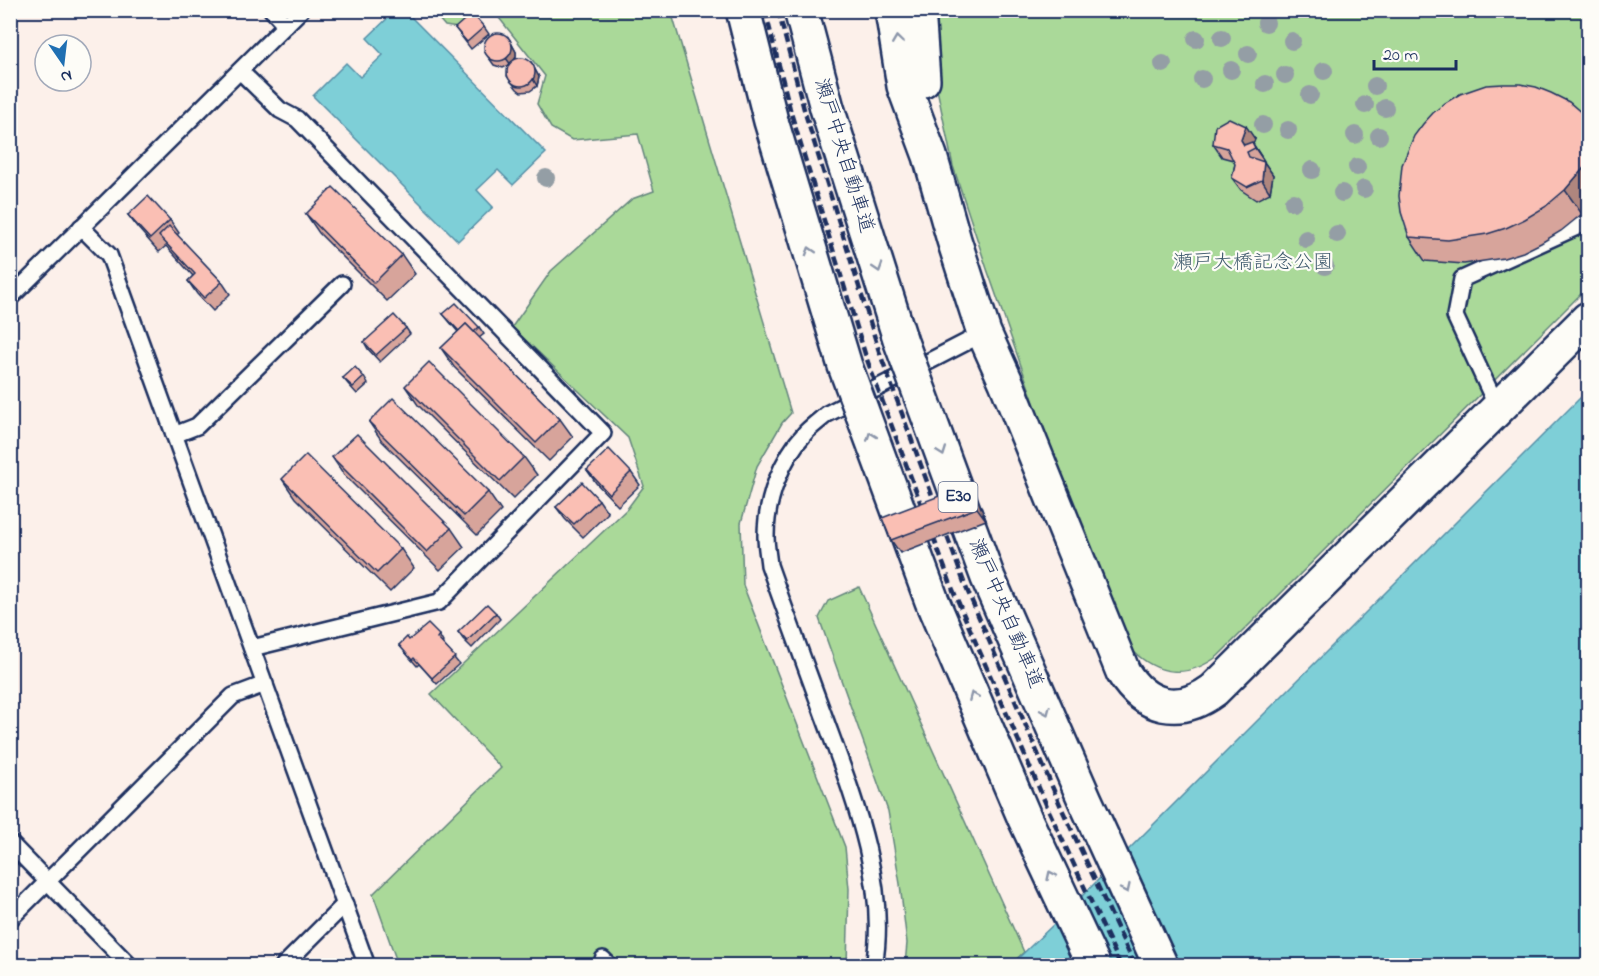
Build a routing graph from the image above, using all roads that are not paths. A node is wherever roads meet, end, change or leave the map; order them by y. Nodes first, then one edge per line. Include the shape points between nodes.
1 (272, 10) edge
2 (301, 10) edge
3 (743, 10) edge
4 (801, 10) edge
5 (892, 10) edge
6 (918, 10) edge
7 (286, 25) junction
8 (240, 71) junction
9 (930, 156) junction
10 (1588, 222) edge
11 (81, 227) junction
12 (342, 284) dead end
13 (10, 298) edge
14 (1588, 319) edge
15 (984, 333) junction
16 (1498, 409) junction
17 (174, 435) junction
18 (252, 648) junction
19 (265, 684) junction
20 (10, 843) edge
21 (48, 881) junction
22 (345, 904) junction
23 (10, 918) edge
24 (130, 966) edge
25 (283, 966) edge
26 (367, 966) edge
27 (874, 966) edge
28 (1094, 966) edge
29 (1161, 966) edge

1 - 7 lane
2 - 7 lane
28 -> 3 main road, bridge via 1025,819 932,601 845,366 771,121
4 -> 29 main road, 瀬戸中央自動車道 / E30, bridge via 827,108 902,342 988,578
9 -> 5 main road via 904,86
6 - 9 main road
7 - 8 lane
8 - 11 lane
8 - 18 lane via 280,110 297,119 603,433 439,602
9 - 15 main road
10 - 16 lane via 1462,279 1455,315
11 - 13 lane
11 - 17 lane via 109,255
12 - 17 lane via 197,426
14 - 16 main road
15 - 16 main road via 1123,672 1142,695 1169,705 1196,701 1214,690
15 - 27 lane via 827,414 805,433 790,454 771,498 766,535 768,565 856,804 870,860 877,913
17 - 18 lane
18 - 19 lane
19 - 21 lane via 233,696
19 - 22 lane
20 - 21 lane
21 - 23 lane
21 - 24 lane
22 - 25 lane
22 - 26 lane

